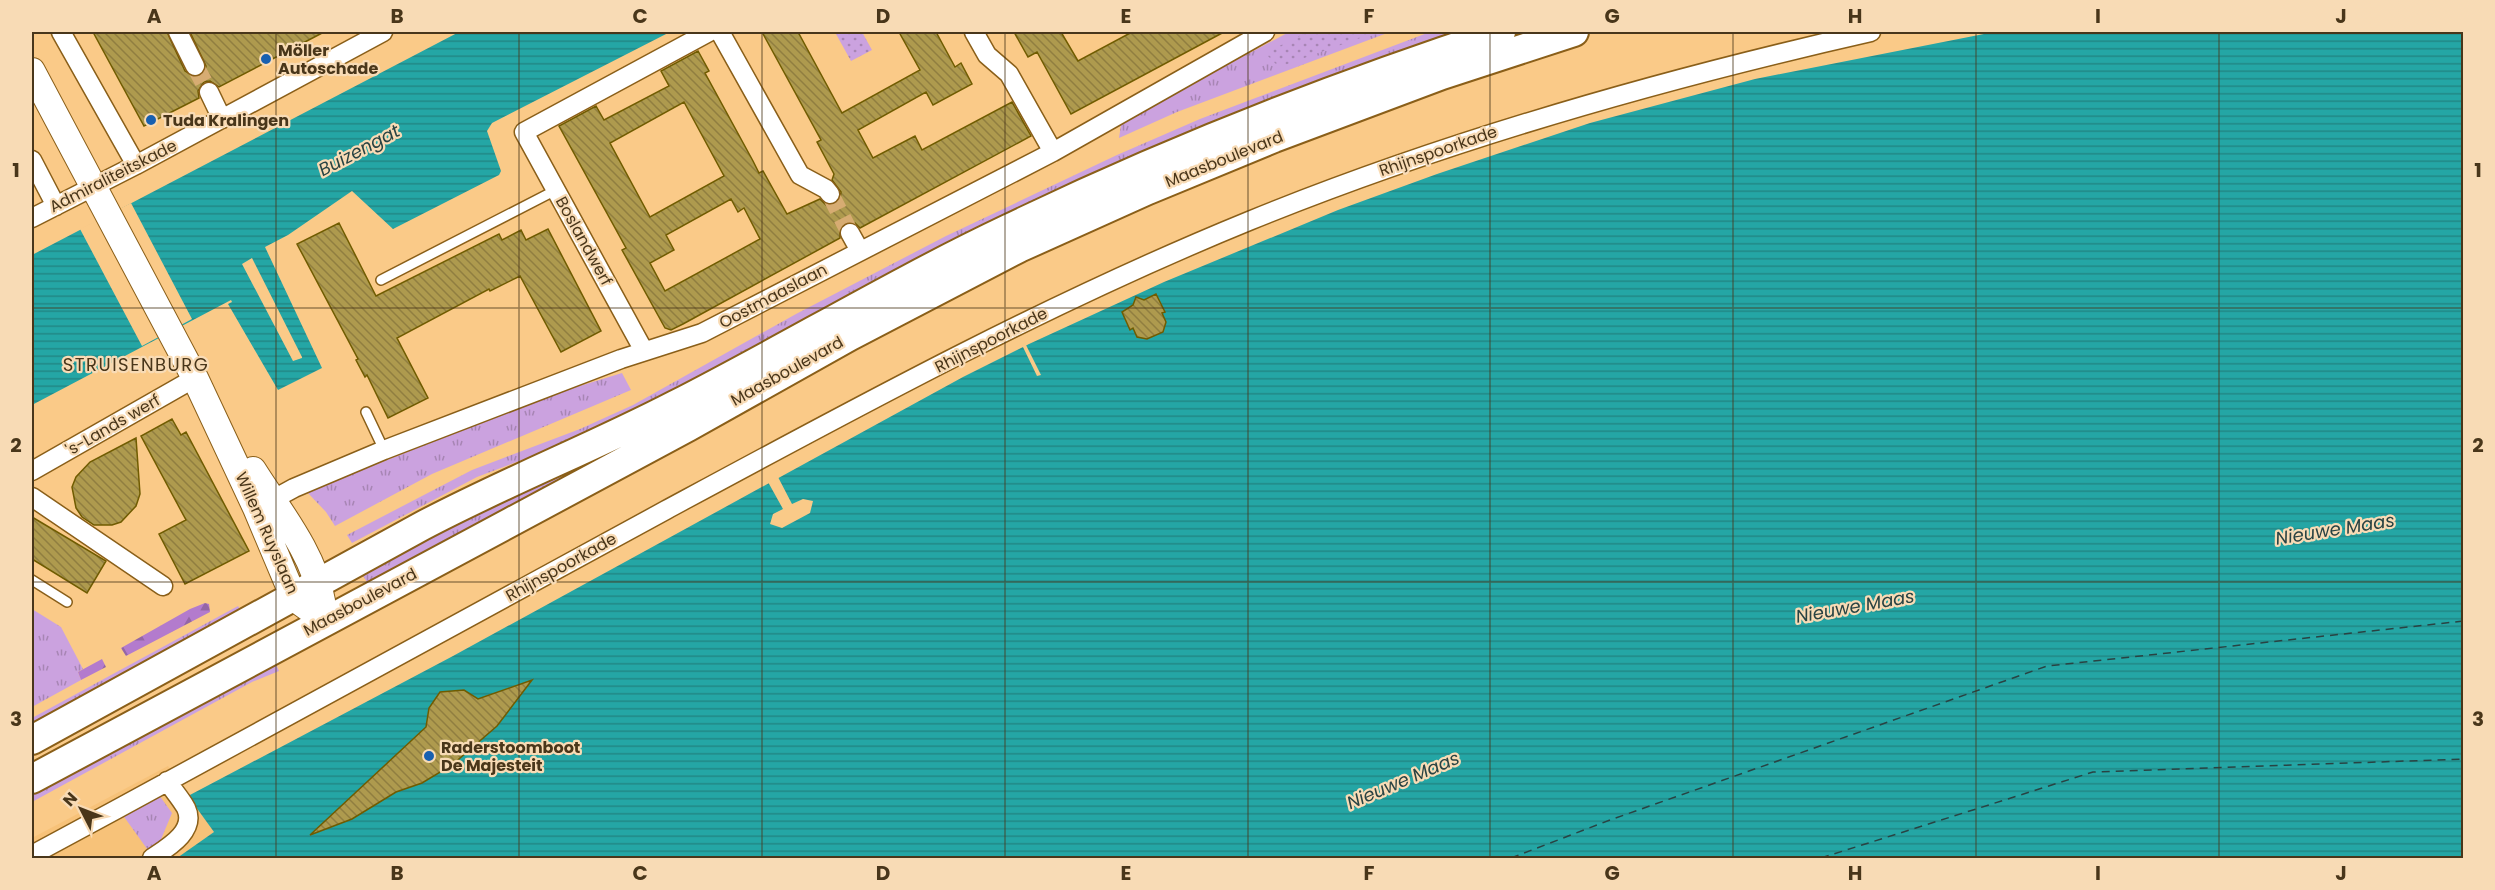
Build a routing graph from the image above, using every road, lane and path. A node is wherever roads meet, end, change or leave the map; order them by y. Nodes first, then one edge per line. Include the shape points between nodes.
1 (61, 32) edge
2 (178, 32) edge
3 (383, 32) edge
4 (708, 32) edge
5 (720, 32) edge
6 (974, 32) edge
7 (1265, 32) edge
8 (1501, 32) edge
9 (1574, 32) edge
10 (1871, 32) edge
11 (195, 66) tunnel mouth
12 (32, 71) edge
13 (209, 92) tunnel mouth
14 (222, 119) junction
15 (1053, 152) junction
16 (32, 160) edge
17 (136, 165) junction
18 (93, 187) junction
19 (556, 190) junction
20 (830, 194) tunnel mouth
21 (56, 206) junction
22 (32, 218) edge
23 (850, 233) tunnel mouth
24 (860, 251) junction
25 (381, 280) dead end
26 (644, 351) junction
27 (195, 378) junction
28 (366, 412) dead end
29 (384, 450) junction
30 (32, 471) edge
31 (32, 497) edge
32 (264, 504) junction
33 (32, 580) edge
34 (320, 583) junction
35 (163, 586) dead end
36 (294, 598) junction
37 (67, 602) dead end
38 (326, 621) junction
39 (32, 740) edge
40 (32, 778) edge
41 (166, 782) junction
42 (32, 855) edge
43 (152, 858) edge

1 - 17 street
2 - 11 street
3 - 14 street, Admiraliteitskade
4 - 19 street, Boslandwerf via 524,132
5 - 20 street via 800,175
6 - 15 street via 987,55 1009,74
7 - 15 street, Oostmaaslaan
8 - 34 main road, Maasboulevard via 1272,114 1008,229 675,405 465,503
9 - 38 main road, Maasboulevard via 1451,72 1285,134 1019,248
10 - 41 street, Rhijnspoorkade via 1687,76 1441,148 1139,268 854,409
12 - 18 street, Willem Ruyslaan
13 - 14 street
14 - 17 street, Admiraliteitskade
15 - 24 street, Oostmaaslaan
16 - 21 street
17 - 18 street, Admiraliteitskade
18 - 21 street, Admiraliteitskade
18 - 27 street, Willem Ruyslaan
19 - 25 lane
19 - 26 street, Boslandwerf
21 - 22 street, Admiraliteitskade
23 - 24 street
24 - 26 street, Oostmaaslaan via 702,333
26 - 29 street, Oostmaaslaan
27 - 30 street, 's-Lands werf
27 - 32 street, Willem Ruyslaan
28 - 29 lane
29 - 32 street, Oostmaaslaan
31 - 35 street
32 - 34 street, Willem Ruyslaan via 304,552
32 - 36 street, Willem Ruyslaan
33 - 37 lane
34 - 36 main road, Maasboulevard
34 - 38 street, Willem Ruyslaan
36 - 38 street, Willem Ruyslaan
36 - 39 main road, Maasboulevard
38 - 40 main road, Maasboulevard
41 - 42 street, Rhijnspoorkade
41 - 43 street via 187,810 188,818 177,840

